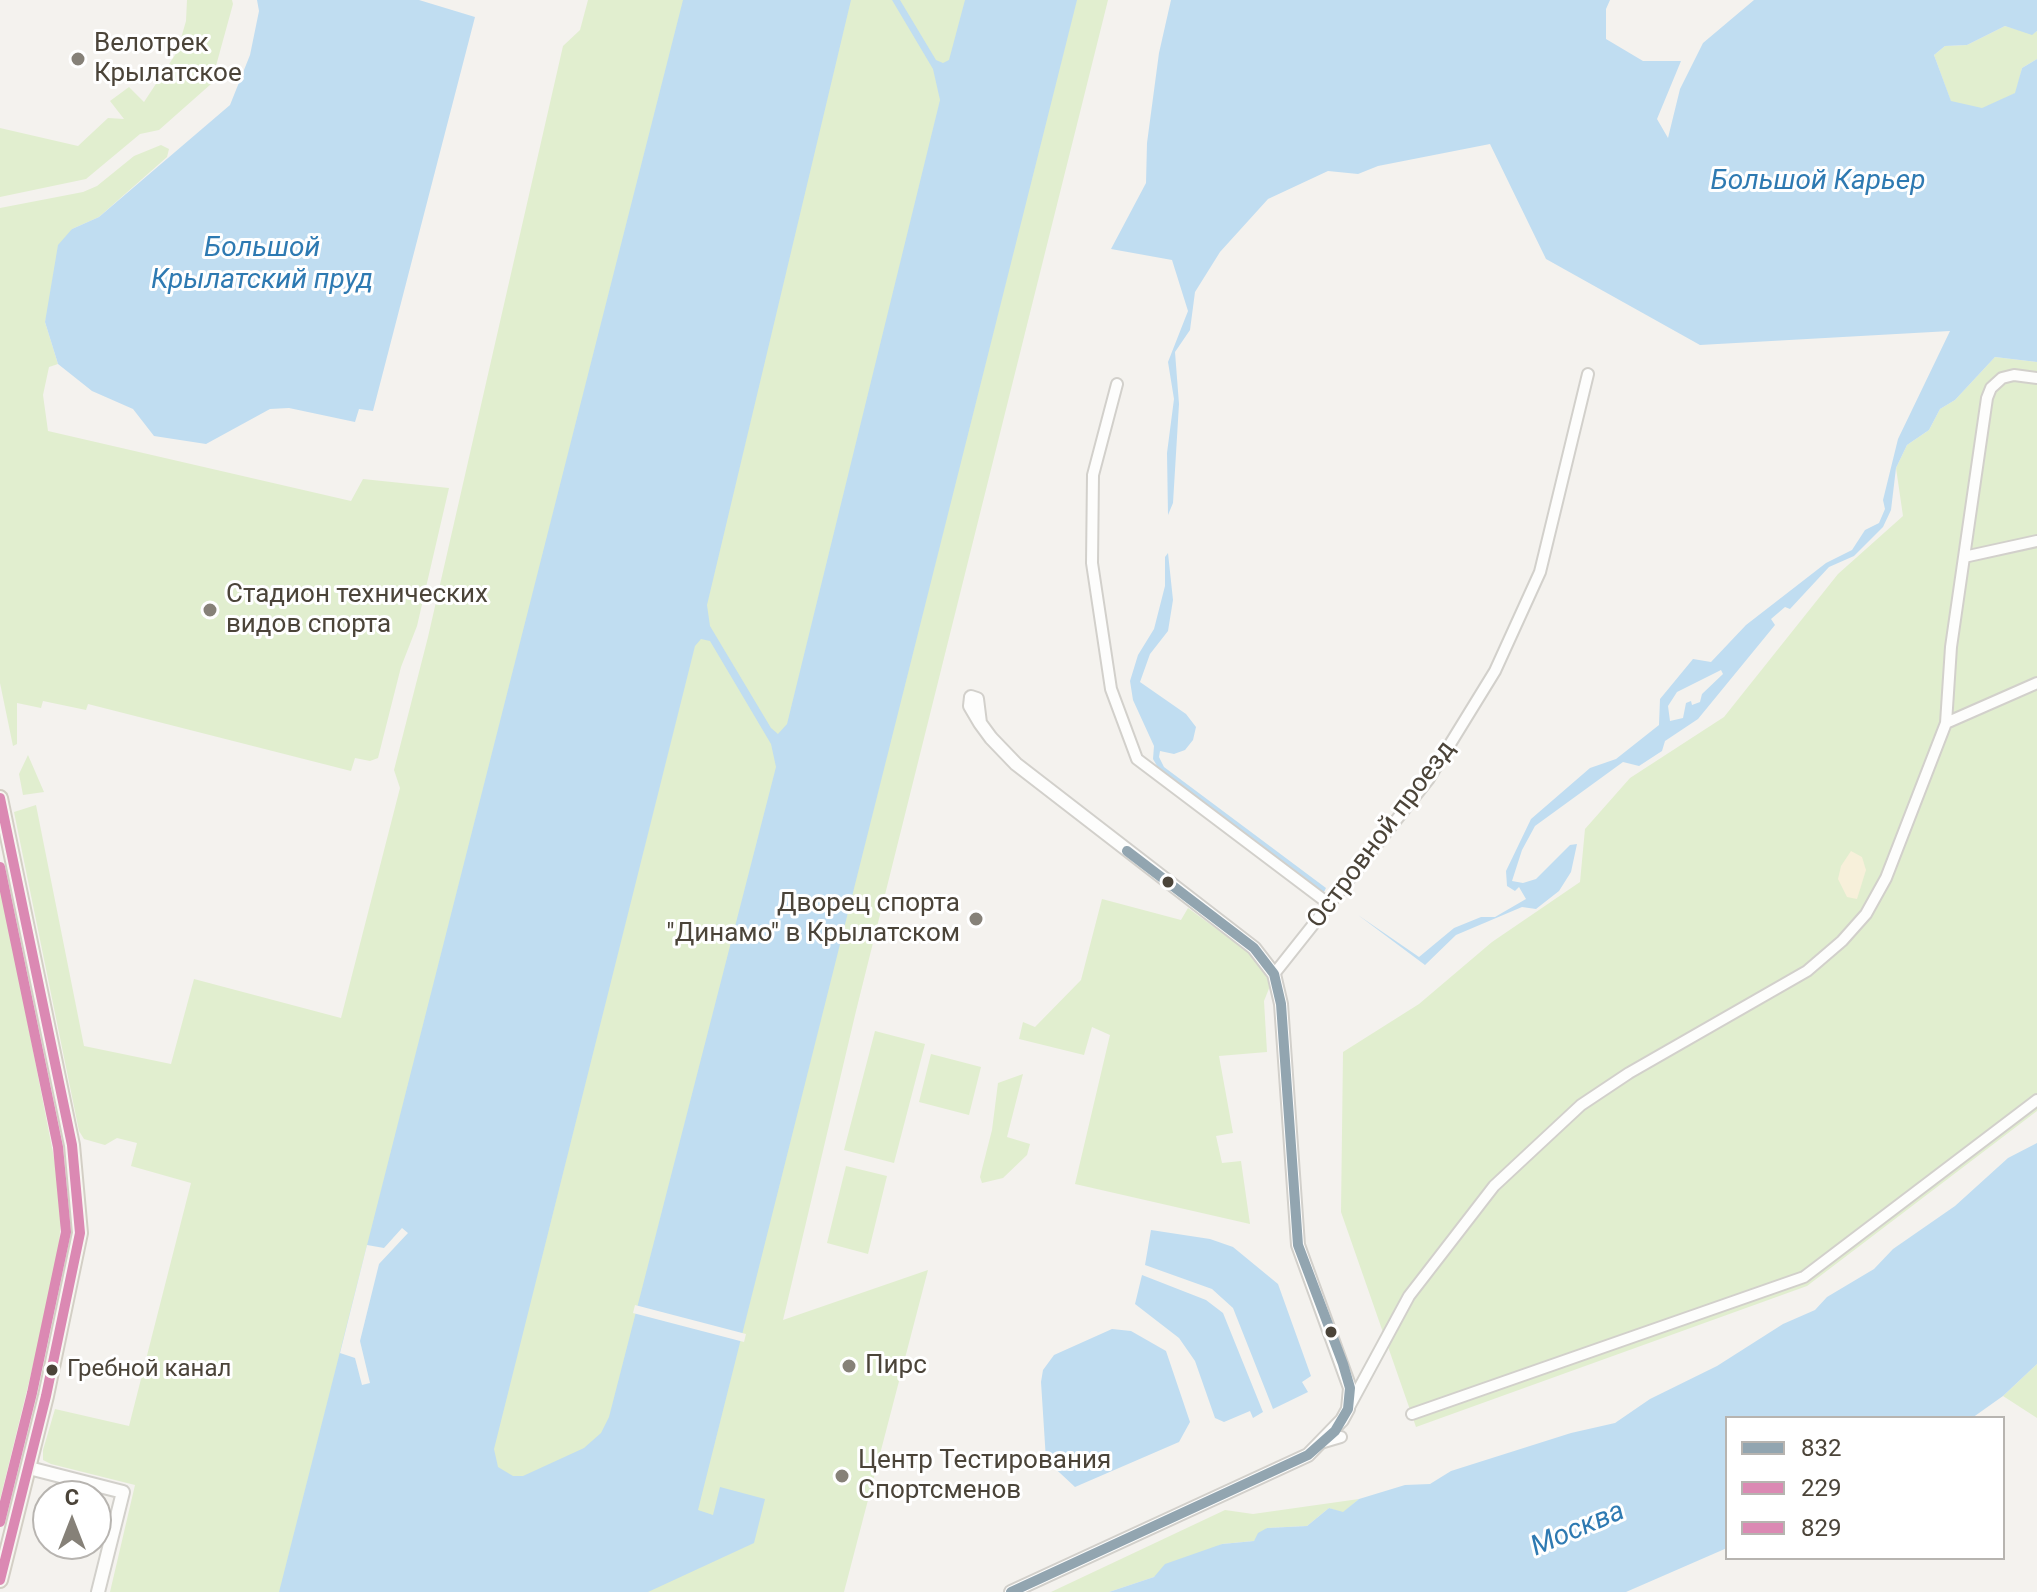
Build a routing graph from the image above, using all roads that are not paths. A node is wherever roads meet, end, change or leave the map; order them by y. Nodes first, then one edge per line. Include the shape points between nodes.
1 (1588, 374) dead end
2 (2037, 378) edge
3 (1117, 384) dead end
4 (2037, 541) edge
5 (1964, 557) junction
6 (2037, 683) edge
7 (970, 706) dead end
8 (1946, 723) junction
9 (0, 798) edge
10 (1329, 904) junction
11 (1274, 974) junction
12 (2037, 1100) edge
13 (1348, 1409) junction
14 (1412, 1414) dead end
15 (1341, 1437) dead end
16 (1324, 1442) junction
17 (29, 1468) junction
18 (0, 1580) edge
19 (98, 1592) edge
20 (1011, 1592) edge

1 - 10 street, Островной проезд via 1540,572 1495,671 1428,780
2 - 5 street via 2008,376 1991,388
3 - 10 street via 1093,475 1092,563 1111,689 1137,759
4 - 5 street
5 - 8 street
6 - 8 street
7 - 11 street via 1016,764 1254,948
8 - 13 street via 1886,878 1858,923 1807,971 1581,1105 1494,1186 1409,1296
9 - 17 main road via 72,1145 79,1203 74,1273
10 - 11 street, Островной проезд
11 - 13 street via 1281,1004 1298,1245 1343,1364 1350,1388
12 - 14 street via 1804,1277
13 - 16 street
15 - 16 street
16 - 20 street via 1282,1468
17 - 18 main road
17 - 19 street via 123,1492

